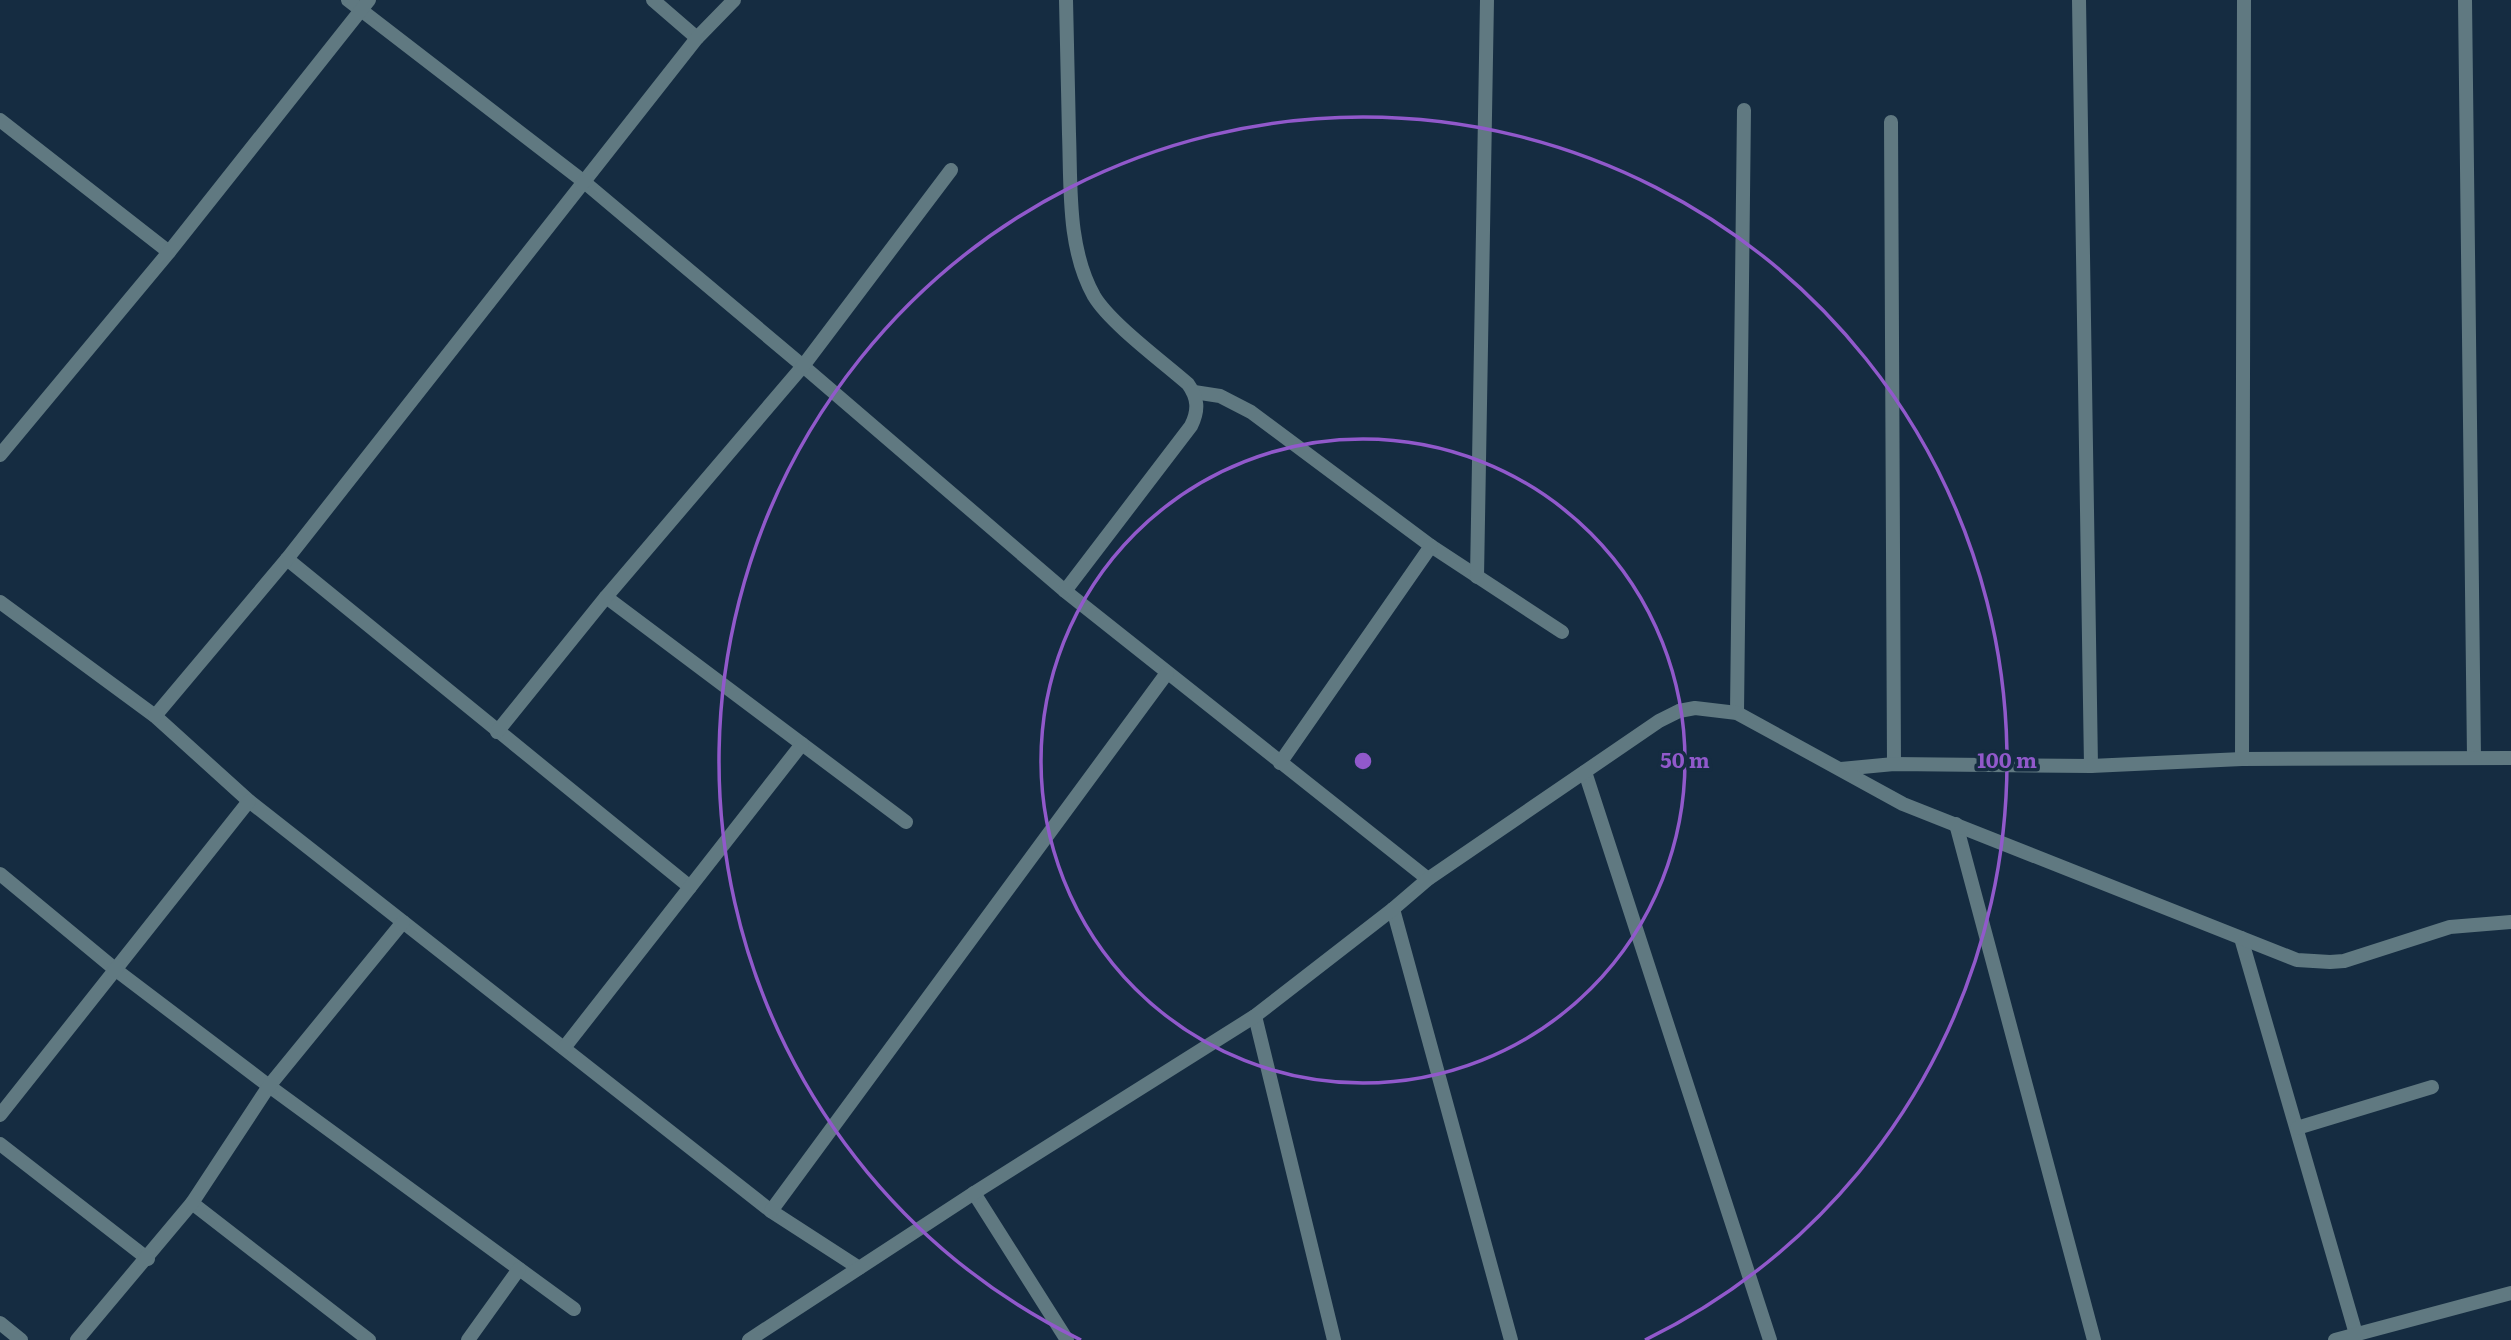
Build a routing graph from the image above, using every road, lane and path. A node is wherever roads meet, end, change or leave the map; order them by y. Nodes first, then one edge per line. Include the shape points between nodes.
1 (348, 0) edge
2 (653, 0) edge
3 (734, 0) edge
4 (1066, 0) edge
5 (1487, 0) edge
6 (2079, 0) edge
7 (2244, 0) edge
8 (2465, 0) edge
9 (365, 5) edge
10 (697, 38) junction
11 (1744, 110) dead end
12 (0, 120) edge
13 (1891, 122) dead end
14 (951, 170) dead end
15 (583, 181) junction
16 (169, 251) junction
17 (803, 366) junction
18 (1194, 392) junction
19 (0, 455) edge
20 (1431, 546) junction
21 (287, 559) junction
22 (1477, 577) junction
23 (1065, 591) junction
24 (606, 597) junction
25 (0, 602) edge
26 (1562, 632) dead end
27 (1167, 673) junction
28 (1737, 713) junction
29 (155, 716) junction
30 (497, 732) junction
31 (802, 744) junction
32 (2474, 758) junction
33 (2511, 758) edge
34 (2242, 759) junction
35 (1280, 763) junction
36 (1894, 764) junction
37 (2091, 766) junction
38 (1841, 769) junction
39 (1585, 772) junction
40 (249, 801) junction
41 (906, 822) dead end
42 (1956, 824) junction
43 (0, 874) edge
44 (1427, 879) junction
45 (690, 887) junction
46 (1393, 909) junction
47 (403, 922) junction
48 (2511, 922) edge
49 (2241, 938) junction
50 (116, 970) junction
51 (1255, 1016) junction
52 (564, 1048) junction
53 (269, 1086) junction
54 (2431, 1087) dead end
55 (0, 1115) edge
56 (2297, 1128) junction
57 (0, 1144) edge
58 (974, 1193) junction
59 (192, 1203) junction
60 (771, 1211) junction
61 (148, 1259) junction
62 (859, 1268) junction
63 (519, 1269) junction
64 (2511, 1293) edge
65 (574, 1309) dead end
66 (0, 1323) edge
67 (2356, 1334) junction
68 (759, 1337) edge
69 (21, 1340) edge
70 (77, 1340) edge
71 (369, 1340) edge
72 (468, 1340) edge
73 (1067, 1340) edge
74 (1334, 1340) edge
75 (1511, 1340) edge
76 (1770, 1340) edge
77 (2094, 1340) edge
78 (2335, 1340) edge

1 - 9 street
2 - 10 street
3 - 10 street
4 - 18 street via 1071,201 1085,274 1106,312
5 - 22 street
6 - 37 street
7 - 34 street
8 - 32 street
9 - 15 street
9 - 16 street
10 - 15 street
11 - 28 street
12 - 16 street
13 - 36 street
14 - 17 street
15 - 17 street
15 - 21 street
16 - 19 street
17 - 23 street
17 - 24 street
18 - 20 street via 1230,399 1251,412
18 - 23 street via 1196,416 1191,426
20 - 22 street
20 - 35 street
21 - 29 street
21 - 30 street
22 - 26 street
23 - 27 street
24 - 30 street
24 - 31 street
25 - 29 street
27 - 35 street
27 - 60 street
28 - 38 street
28 - 39 street via 1704,708 1679,711
29 - 40 street
30 - 45 street
31 - 41 street
31 - 45 street
32 - 33 street
32 - 34 street
34 - 37 street
35 - 44 street
36 - 37 street
36 - 38 street
38 - 42 street via 1903,804
39 - 44 street
39 - 76 street
40 - 47 street
40 - 50 street
42 - 49 street
42 - 77 street
43 - 50 street
44 - 46 street
45 - 52 street
46 - 51 street
46 - 75 street
47 - 52 street
47 - 53 street
48 - 49 street via 2450,927 2330,962 2297,960
49 - 56 street
50 - 53 street
50 - 55 street
51 - 58 street
51 - 74 street
52 - 60 street
53 - 59 street
53 - 63 street
54 - 56 street
56 - 67 street
57 - 61 street
58 - 62 street
58 - 73 street
59 - 61 street
59 - 71 street
60 - 62 street
61 - 70 street
62 - 68 street
63 - 65 street
63 - 72 street
64 - 67 street
66 - 69 street
67 - 78 street

